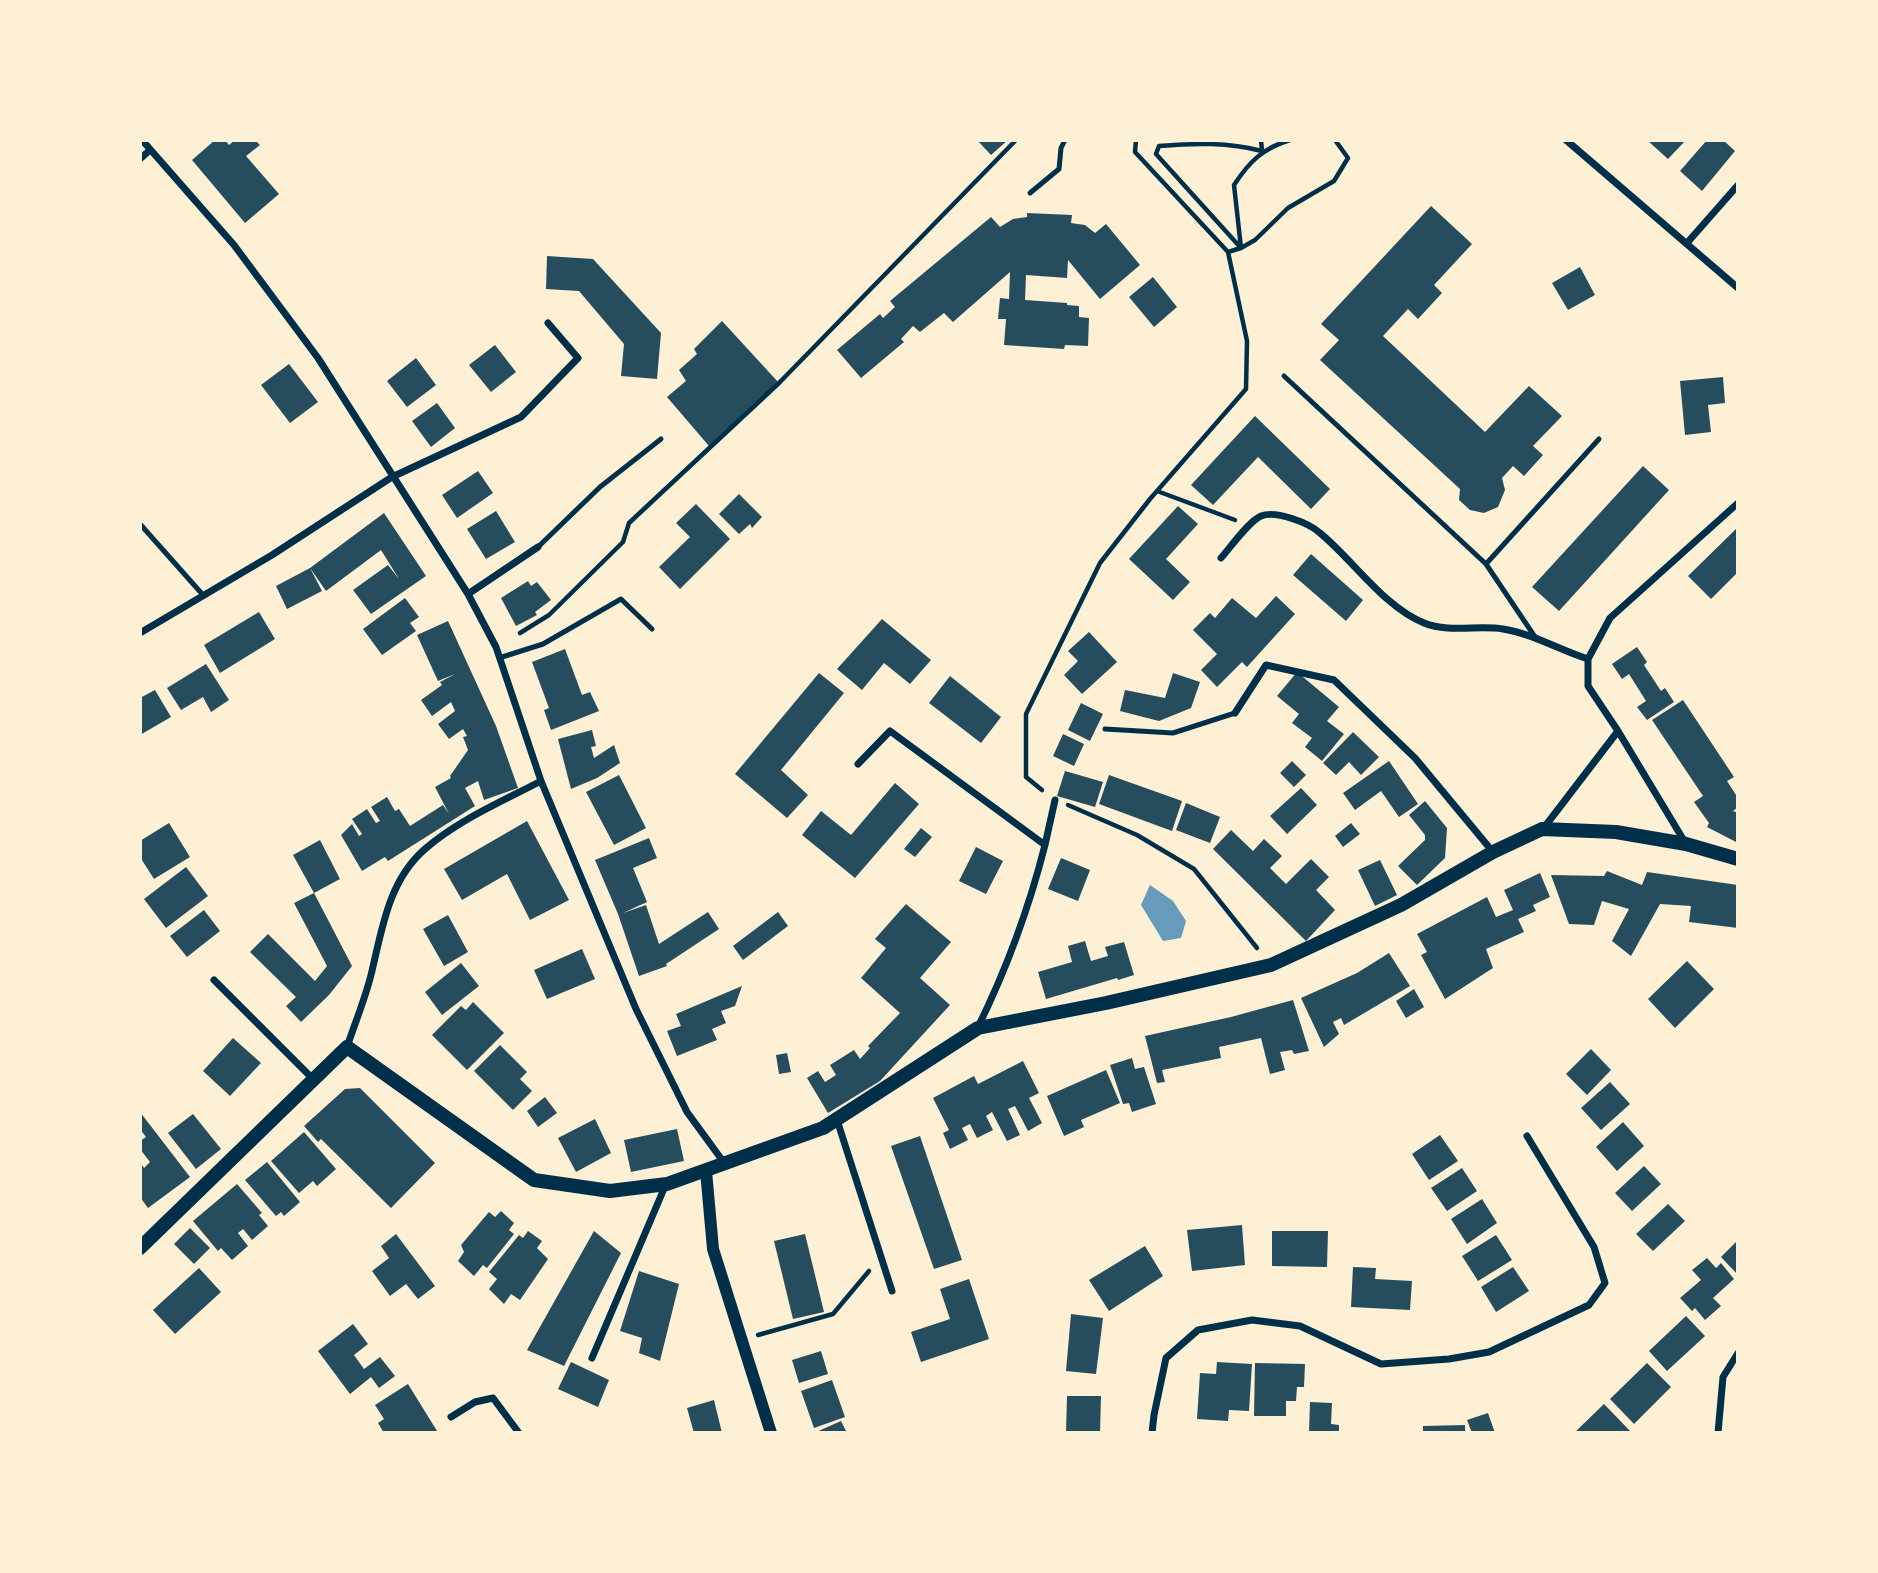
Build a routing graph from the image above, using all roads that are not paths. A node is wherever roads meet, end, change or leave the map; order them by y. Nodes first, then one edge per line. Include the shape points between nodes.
1 (142, 140) edge
2 (1065, 140) edge
3 (1566, 140) edge
4 (150, 150) junction
5 (140, 159) edge
6 (1738, 185) edge
7 (1030, 193) dead end
8 (1687, 243) junction
9 (1738, 288) edge
10 (548, 323) dead end
11 (1284, 376) dead end
12 (662, 439) dead end
13 (1599, 439) dead end
14 (392, 477) junction
15 (1738, 503) edge
16 (140, 524) edge
17 (538, 547) joint
18 (1221, 558) dead end
19 (1486, 564) junction
20 (468, 594) junction
21 (203, 595) junction
22 (652, 629) dead end
23 (140, 633) edge
24 (1535, 637) junction
25 (499, 658) junction
26 (1588, 659) junction
27 (1236, 713) joint
28 (1105, 729) dead end
29 (1618, 731) junction
30 (858, 764) dead end
31 (541, 780) junction
32 (1055, 800) road end
33 (1542, 829) junction
34 (1686, 844) junction
35 (1045, 845) junction
36 (1493, 852) junction
37 (1738, 859) edge
38 (214, 979) dead end
39 (978, 1028) junction
40 (347, 1047) junction
41 (313, 1079) junction
42 (837, 1119) junction
43 (1527, 1136) dead end
44 (725, 1164) junction
45 (706, 1171) junction
46 (667, 1184) junction
47 (140, 1248) edge
48 (892, 1291) dead end
49 (1738, 1353) edge
50 (592, 1358) dead end
51 (451, 1417) dead end
52 (519, 1433) edge
53 (771, 1433) edge
54 (1152, 1433) edge
55 (1718, 1433) edge

1 - 4 street
2 - 7 lane via 1059,169
3 - 8 street
4 - 5 street
4 - 14 street via 234,245 318,358
6 - 8 street
8 - 9 street
10 - 14 street via 578,358 521,417
11 - 19 lane
12 - 17 lane via 600,487
13 - 19 lane
14 - 20 street
14 - 21 street
15 - 26 street via 1611,618
16 - 21 lane
17 - 20 street
18 - 24 street via 1260,516 1279,513 1318,530 1406,614 1426,624 1501,629
19 - 24 lane
20 - 25 street
21 - 23 street
22 - 25 lane via 621,599 543,644
24 - 26 street
25 - 31 street
26 - 29 street via 1588,686
27 - 28 lane via 1173,733
27 - 36 street via 1266,666 1334,680 1415,758
29 - 33 street
29 - 34 street
30 - 35 street via 890,731
31 - 40 street via 424,849 400,878 383,918
31 - 44 street via 636,1010 687,1112
32 - 35 street
33 - 34 main road via 1616,832
33 - 36 main road
34 - 37 main road
35 - 39 street via 1025,918
36 - 39 main road via 1401,905 1271,965
38 - 41 street
39 - 42 main road
40 - 41 main road
40 - 46 main road via 534,1180 610,1191
41 - 47 main road
42 - 44 main road
42 - 48 street
43 - 54 street via 1594,1247 1605,1283 1589,1304 1489,1352 1381,1364 1300,1326 1252,1320 1198,1330 1166,1358
44 - 45 main road
45 - 46 main road
45 - 53 street via 713,1249
46 - 50 street
49 - 55 street via 1723,1377
51 - 52 street via 475,1402 492,1398

